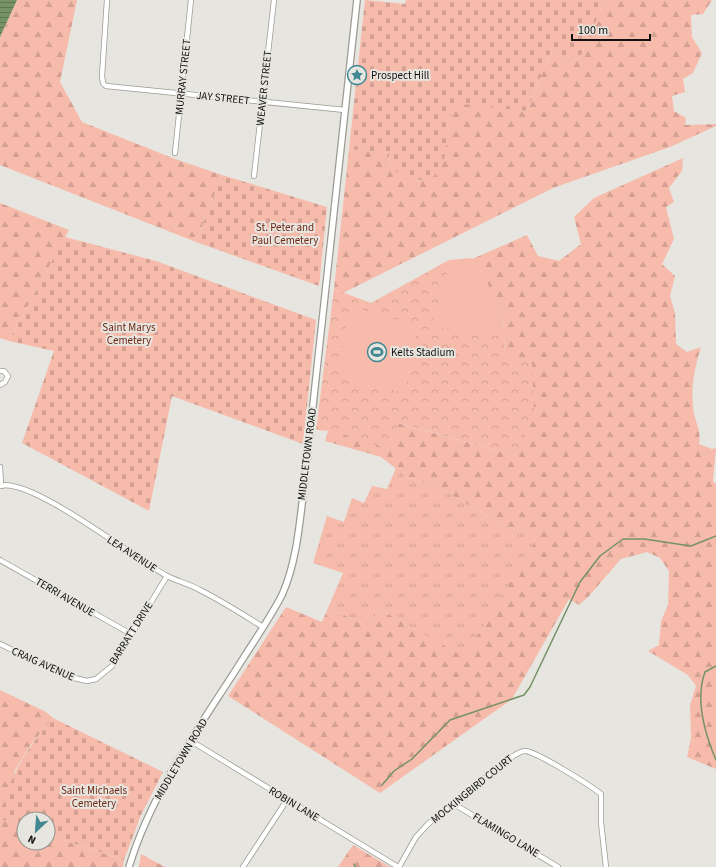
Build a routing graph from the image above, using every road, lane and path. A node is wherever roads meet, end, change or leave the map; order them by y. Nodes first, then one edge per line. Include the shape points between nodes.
1 (107, 0) edge
2 (191, 0) edge
3 (274, 0) edge
4 (357, 0) edge
5 (181, 94) junction
6 (262, 102) junction
7 (345, 110) junction
8 (174, 153) dead end
9 (254, 176) dead end
10 (0, 371) edge
11 (0, 384) edge
12 (0, 467) edge
13 (0, 486) edge
14 (0, 560) edge
15 (167, 576) junction
16 (263, 628) junction
17 (131, 634) junction
18 (0, 644) edge
19 (87, 681) joint
20 (191, 742) junction
21 (287, 800) junction
22 (454, 804) junction
23 (130, 867) edge
24 (243, 867) edge
25 (399, 867) edge
26 (558, 867) edge
27 (606, 867) edge

1 - 5 street, JAY STREET via 103,83 118,89
2 - 5 street, MURRAY STREET
3 - 6 street, WEAVER STREET
4 - 7 street, MIDDLETOWN ROAD
5 - 6 street, JAY STREET
5 - 8 street, MURRAY STREET
6 - 7 street, JAY STREET
6 - 9 street, WEAVER STREET
7 - 16 street, MIDDLETOWN ROAD via 299,531 282,595
10 - 11 street via 4,371 8,376 5,382
12 - 13 street
13 - 15 street, LEA AVENUE via 12,485 57,505
14 - 17 street, TERRI AVENUE
15 - 16 street, LEA AVENUE via 199,589
15 - 17 street, BARRATT DRIVE
16 - 20 street, MIDDLETOWN ROAD
17 - 19 street, BARRATT DRIVE via 112,666 100,677
18 - 19 street, CRAIG AVENUE via 66,676
20 - 21 street, ROBIN LANE
20 - 23 street, MIDDLETOWN ROAD via 145,822
21 - 24 street
21 - 25 street, ROBIN LANE
22 - 25 street, MOCKINGBIRD COURT via 421,831
22 - 26 street, FLAMINGO LANE
22 - 27 street, MOCKINGBIRD COURT via 507,760 522,751 527,751 601,794

